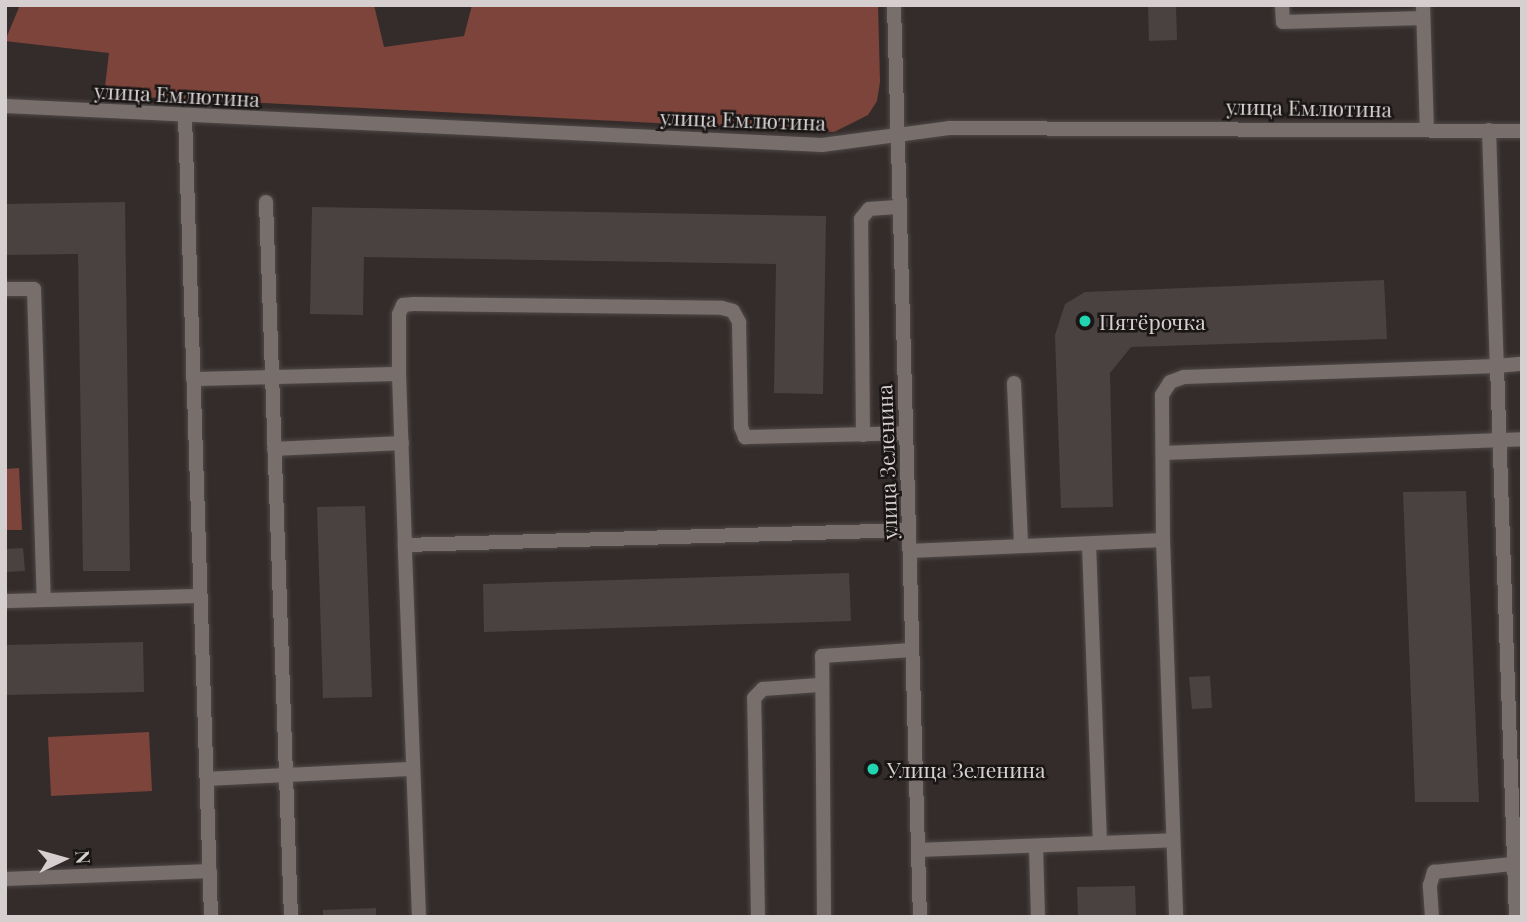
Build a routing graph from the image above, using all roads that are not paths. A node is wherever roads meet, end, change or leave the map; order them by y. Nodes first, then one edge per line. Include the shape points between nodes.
1 (894, 5) edge
2 (1282, 5) edge
3 (1423, 11) edge
4 (5, 106) edge
5 (185, 116) junction
6 (1427, 129) junction
7 (1489, 130) junction
8 (1522, 131) edge
9 (899, 135) junction
10 (266, 202) dead end
11 (901, 208) junction
12 (5, 289) edge
13 (1522, 363) edge
14 (1497, 366) junction
15 (399, 374) junction
16 (271, 377) junction
17 (193, 379) junction
18 (1014, 383) dead end
19 (906, 433) junction
20 (863, 435) junction
21 (1498, 439) junction
22 (1522, 439) edge
23 (402, 443) junction
24 (274, 449) junction
25 (1163, 453) junction
26 (909, 530) junction
27 (1163, 541) junction
28 (405, 544) junction
29 (1089, 544) junction
30 (1021, 546) junction
31 (910, 551) junction
32 (200, 596) junction
33 (44, 599) junction
34 (5, 601) edge
35 (912, 650) junction
36 (819, 685) junction
37 (413, 769) junction
38 (287, 775) junction
39 (207, 779) junction
40 (1173, 840) junction
41 (1100, 843) junction
42 (1036, 846) junction
43 (918, 850) junction
44 (1513, 864) junction
45 (210, 871) junction
46 (5, 879) edge
47 (211, 917) edge
48 (292, 917) edge
49 (419, 917) edge
50 (758, 917) edge
51 (824, 917) edge
52 (920, 917) edge
53 (1038, 917) edge
54 (1176, 917) edge
55 (1432, 917) edge
56 (1516, 917) edge

1 - 9 street, улица Зеленина
2 - 3 street via 1283,22
3 - 6 street
4 - 5 street, улица Емлютина
5 - 9 street, улица Емлютина via 822,145
5 - 17 street
6 - 7 street, улица Емлютина
6 - 9 street, улица Емлютина via 949,128
7 - 8 street, улица Емлютина
7 - 14 street
9 - 11 street, улица Зеленина
10 - 16 street
11 - 19 street, улица Зеленина
11 - 20 street via 869,209 861,219
12 - 33 street via 34,289
13 - 14 street
14 - 21 street
14 - 25 street via 1184,377 1170,382 1162,395
15 - 16 street
15 - 20 street via 403,305 722,308 733,311 739,322 741,427 746,437
15 - 23 street
16 - 17 street
16 - 24 street
17 - 32 street
18 - 30 street
19 - 20 street
19 - 26 street, улица Зеленина
21 - 22 street
21 - 25 street
21 - 44 street
23 - 24 street
23 - 28 street
24 - 38 street
25 - 27 street
26 - 28 street
26 - 31 street, улица Зеленина
27 - 29 street
27 - 40 street
28 - 37 street
29 - 30 street
29 - 41 street
30 - 31 street
31 - 35 street, улица Зеленина
32 - 33 street
32 - 39 street
33 - 34 street
35 - 36 street via 822,656
35 - 43 street, улица Зеленина
36 - 50 street via 763,689 754,698
36 - 51 street
37 - 38 street
37 - 49 street
38 - 39 street
38 - 48 street
39 - 45 street
40 - 41 street
40 - 54 street
41 - 42 street
42 - 43 street
42 - 53 street
43 - 52 street, улица Зеленина
44 - 55 street via 1434,872
44 - 56 street
45 - 46 street
45 - 47 street

